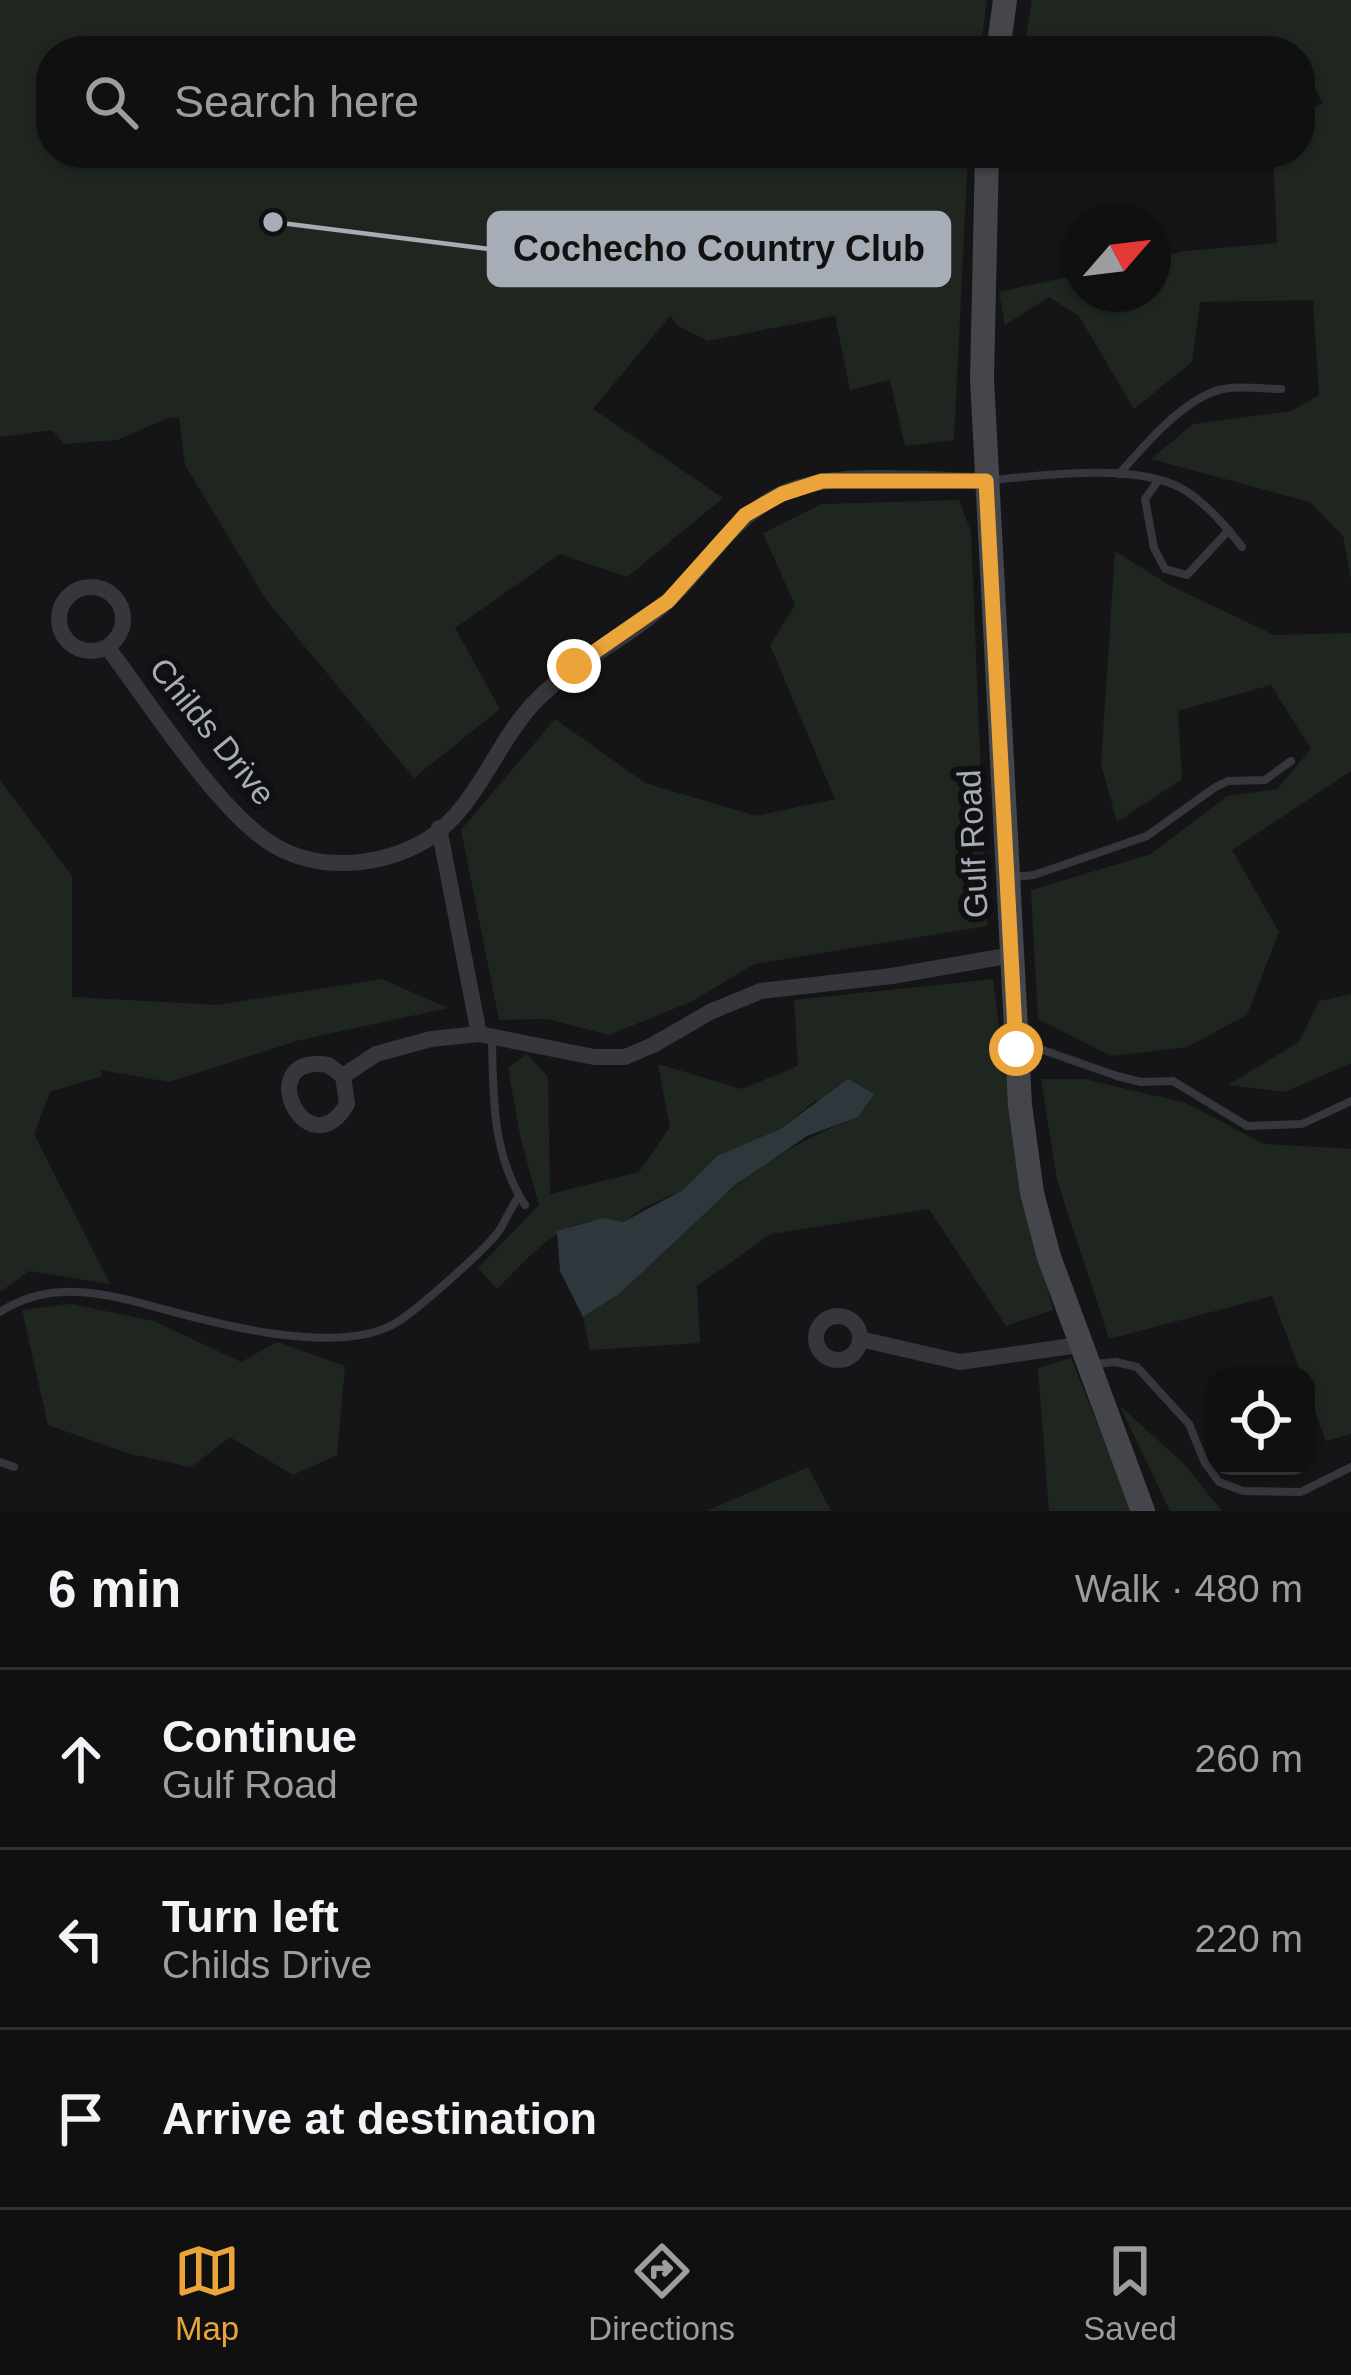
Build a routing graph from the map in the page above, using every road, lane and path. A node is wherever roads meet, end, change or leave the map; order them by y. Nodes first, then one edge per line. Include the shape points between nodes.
1 (1005, 0) edge
2 (1000, 36) edge
3 (993, 168) edge
4 (1280, 389) dead end
5 (1118, 476) junction
6 (1130, 477) junction
7 (986, 481) junction
8 (1158, 481) junction
9 (1144, 499) junction
10 (1229, 530) junction
11 (1242, 547) dead end
12 (107, 647) dead end
13 (1291, 761) dead end
14 (439, 828) junction
15 (1006, 877) junction
16 (1012, 955) junction
17 (485, 1035) junction
18 (1016, 1041) junction
19 (343, 1076) dead end
20 (1351, 1101) edge
21 (0, 1312) edge
22 (860, 1340) dead end
23 (1083, 1355) junction
24 (0, 1462) edge
25 (14, 1467) dead end
26 (1351, 1467) edge
27 (1143, 1511) edge

1 - 2 street
3 - 7 street, Gulf Road via 981,296
4 - 5 lane via 1212,392
5 - 6 lane
5 - 7 lane via 1079,470
6 - 8 lane
6 - 9 lane
7 - 14 street, Childs Drive via 822,481 745,515 668,601 529,708
7 - 15 street, Gulf Road
8 - 9 lane
8 - 10 lane via 1186,490
9 - 10 lane via 1154,548 1173,573 1193,571
10 - 11 lane
12 - 14 street, Childs Drive via 237,816 277,848 325,863 369,862
13 - 15 lane via 1265,780 1214,788 1147,836
14 - 17 street
15 - 16 street, Gulf Road
16 - 17 street via 761,992 625,1057
16 - 18 street, Gulf Road
17 - 19 street via 376,1054
17 - 21 lane via 495,1123 522,1200 411,1315 362,1336 295,1335 83,1289 41,1293
18 - 20 lane via 1117,1076 1173,1081 1247,1126 1302,1124
18 - 23 street, Gulf Road via 1032,1193
22 - 23 street via 960,1362
23 - 26 lane via 1137,1367 1189,1424 1220,1482 1243,1491 1301,1492
23 - 27 street, Gulf Road
24 - 25 lane

